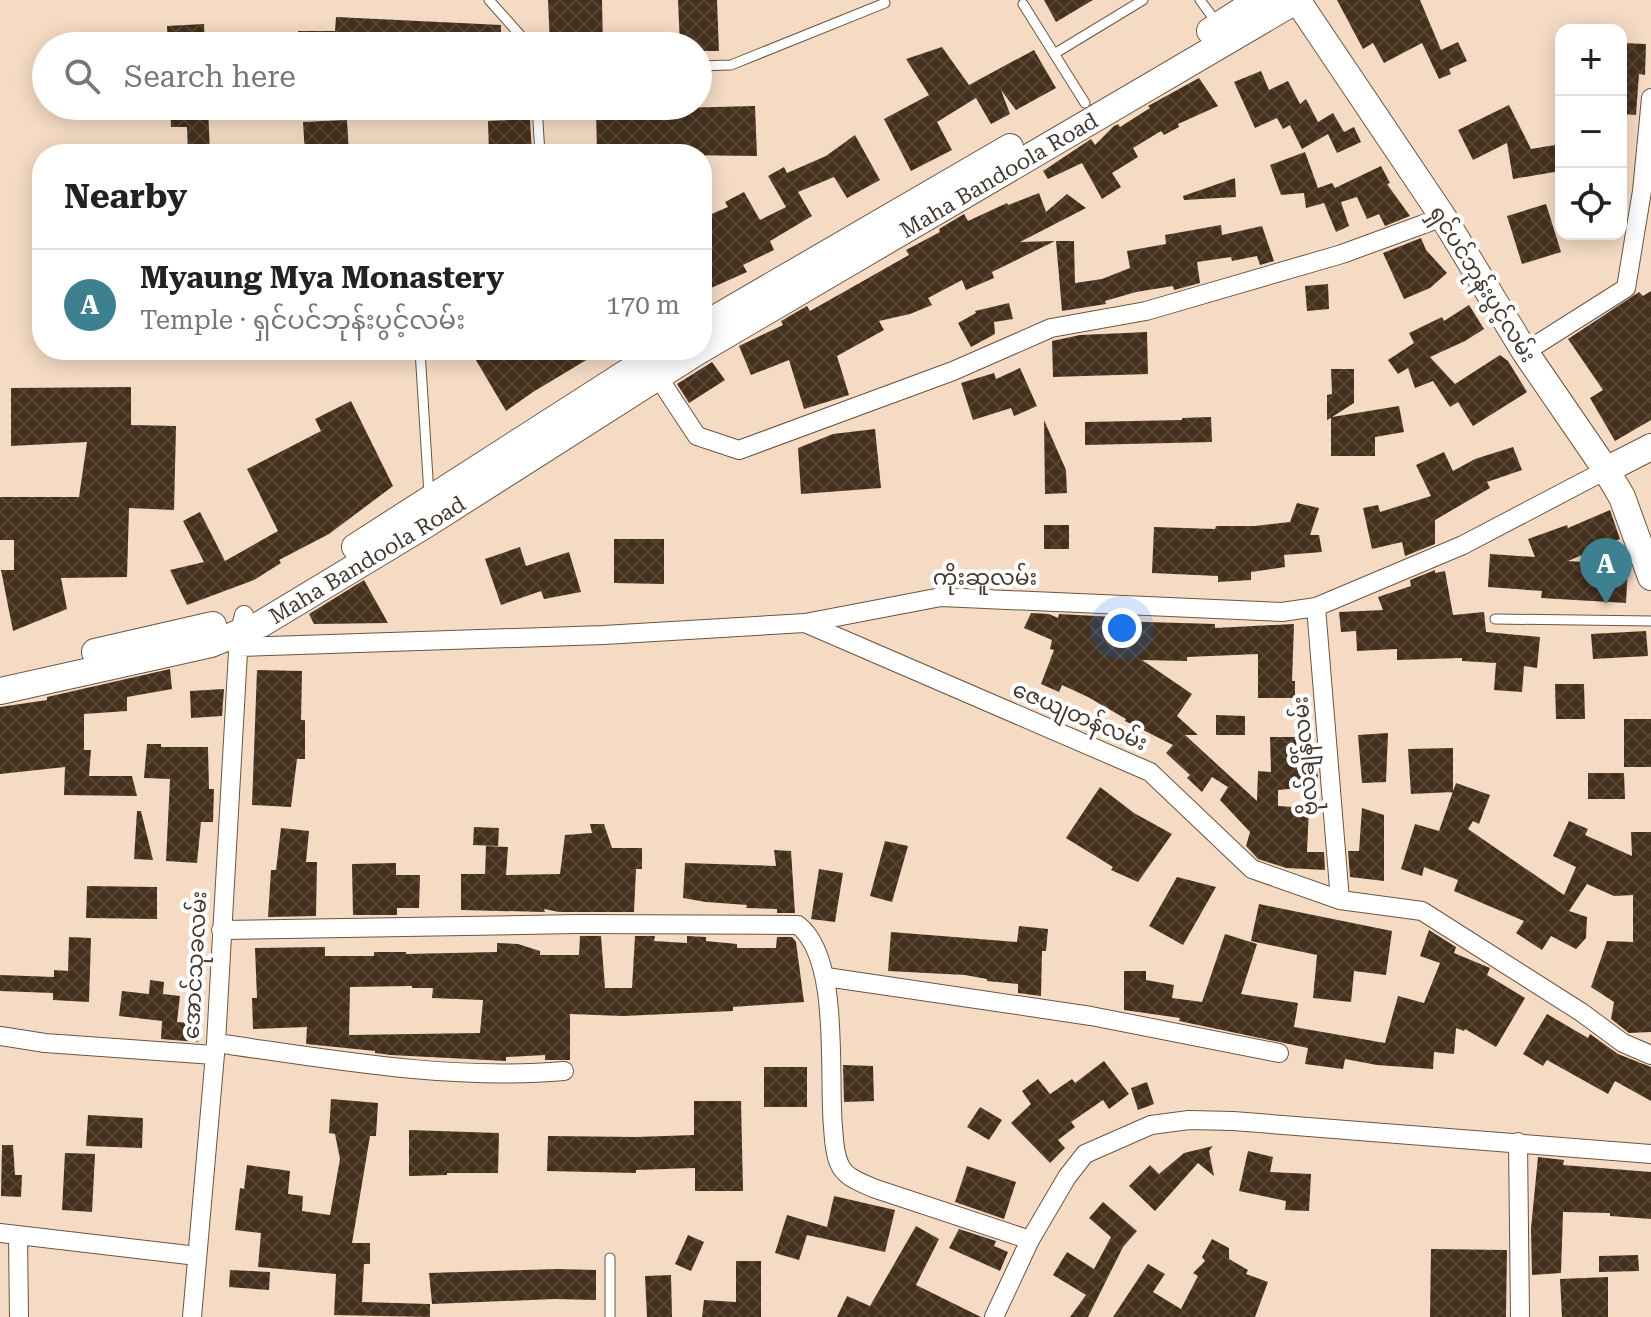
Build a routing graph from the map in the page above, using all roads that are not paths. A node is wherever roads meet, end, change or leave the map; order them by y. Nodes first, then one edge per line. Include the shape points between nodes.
1 (489, 0) edge
2 (1143, 0) edge
3 (1200, 0) edge
4 (1258, 0) edge
5 (1297, 0) edge
6 (885, 3) dead end
7 (1023, 4) dead end
8 (1219, 26) junction
9 (517, 32) edge
10 (1054, 54) junction
11 (712, 66) edge
12 (1651, 98) edge
13 (1085, 103) junction
14 (538, 120) edge
15 (539, 144) edge
16 (1443, 217) junction
17 (712, 320) edge
18 (712, 343) edge
19 (1525, 352) junction
20 (421, 360) edge
21 (655, 361) edge
22 (1651, 447) edge
23 (1606, 470) junction
24 (430, 511) junction
25 (1651, 577) edge
26 (1316, 607) junction
27 (1495, 619) dead end
28 (1651, 621) edge
29 (805, 623) junction
30 (240, 632) junction
31 (0, 672) edge
32 (0, 691) edge
33 (1340, 900) junction
34 (221, 930) junction
35 (826, 977) junction
36 (0, 1036) edge
37 (215, 1049) junction
38 (1279, 1053) dead end
39 (1651, 1055) edge
40 (564, 1071) dead end
41 (1518, 1142) junction
42 (1651, 1154) edge
43 (9, 1234) edge
44 (1030, 1240) junction
45 (197, 1256) junction
46 (610, 1258) dead end
47 (19, 1317) edge
48 (192, 1317) edge
49 (610, 1317) edge
50 (994, 1317) edge
51 (1520, 1317) edge

1 - 9 lane
2 - 10 lane
3 - 8 lane
4 - 8 main road, Maha Bandoola Road
5 - 16 main road, ရှင်ပင်ဘုန်းပွင့်လမ်း
5 - 18 main road, Maha Bandoola Road
6 - 11 lane via 731,65
7 - 10 lane
8 - 13 main road, Maha Bandoola Road
10 - 13 lane
12 - 19 street via 1626,288
13 - 17 main road, Maha Bandoola Road
14 - 15 lane
16 - 19 main road, ရှင်ပင်ဘုန်းပွင့်လမ်း
16 - 21 street via 1342,254 1146,311 1051,328 953,371 739,450 697,436
19 - 23 main road, ရှင်ပင်ဘုန်းပွင့်လမ်း
20 - 24 lane
21 - 24 main road, Maha Bandoola Road
22 - 23 main road
23 - 25 main road, ရှင်ပင်ဘုန်းပွင့်လမ်း via 1622,497
23 - 26 street, ကိုးဆူလမ်း via 1463,545
24 - 30 main road, Maha Bandoola Road via 265,605
26 - 29 street, ကိုးဆူလမ်း via 1282,612 941,597
26 - 33 street, ဗိုလ်ချိန်လမ်း
27 - 28 lane
29 - 30 street, ကိုးဆူလမ်း via 604,635
29 - 33 street, ဇေယျတန်လမ်း via 1150,772 1252,869
30 - 31 main road, Maha Bandoola Road via 179,633
30 - 32 main road, Maha Bandoola Road via 180,652
30 - 34 street, အောင်သုခလမ်း
33 - 39 street, ဇေယျတန်လမ်း via 1422,911 1623,1043
34 - 35 street via 798,925 811,934
34 - 37 street, အောင်သုခလမ်း
35 - 38 street via 1091,1016
35 - 44 street via 831,1113 839,1166 873,1188
36 - 37 street via 45,1043
37 - 40 street via 398,1067
37 - 45 street, အောင်သုခလမ်း
41 - 42 street
41 - 44 street via 1233,1121 1151,1125 1085,1154
41 - 51 street
43 - 45 street
43 - 47 street
44 - 50 street
45 - 48 street, အောင်သုခလမ်း
46 - 49 lane

